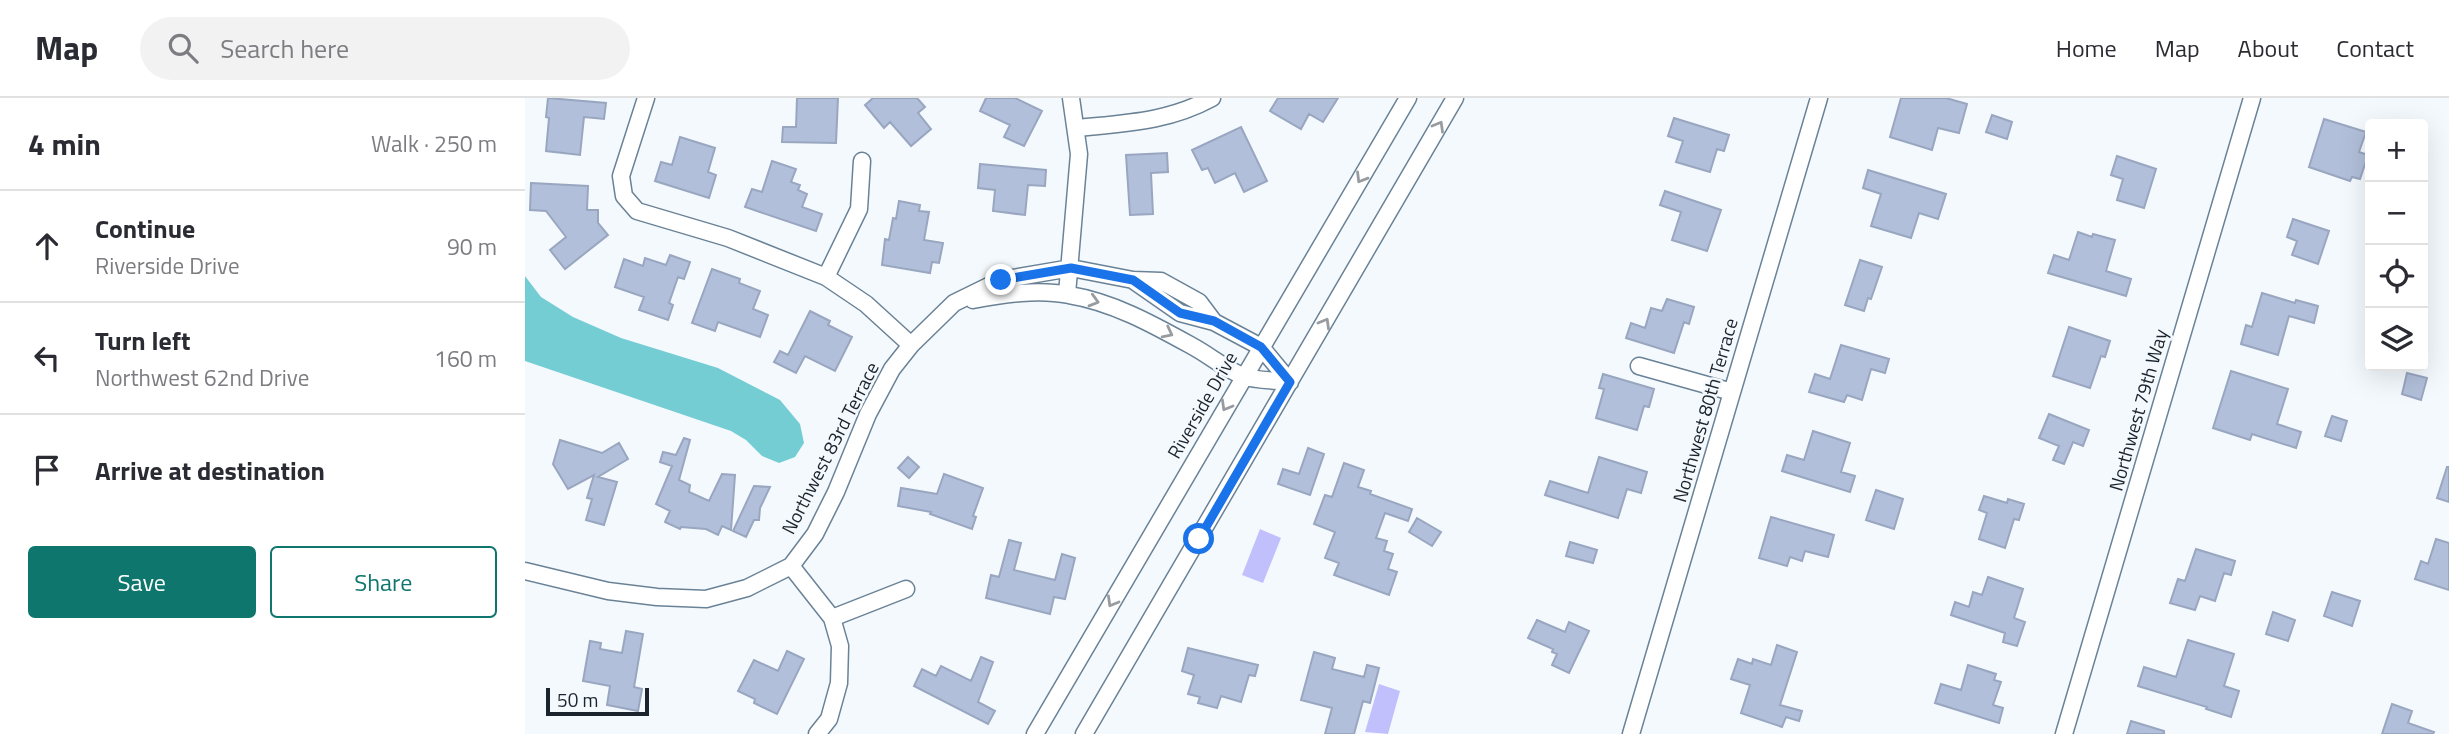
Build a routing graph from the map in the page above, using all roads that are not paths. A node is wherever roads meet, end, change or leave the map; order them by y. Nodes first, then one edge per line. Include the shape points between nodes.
1 (646, 98) edge
2 (1071, 98) edge
3 (1212, 98) edge
4 (1408, 98) edge
5 (1455, 98) edge
6 (1819, 98) edge
7 (2252, 98) edge
8 (1077, 128) junction
9 (862, 161) dead end
10 (1071, 268) junction
11 (826, 277) junction
12 (1133, 280) junction
13 (1067, 294) junction
14 (1156, 296) junction
15 (954, 303) junction
16 (1143, 321) junction
17 (1214, 321) junction
18 (911, 345) junction
19 (1261, 347) junction
20 (1639, 366) dead end
21 (1243, 376) junction
22 (1290, 382) junction
23 (1732, 393) junction
24 (791, 566) junction
25 (525, 571) edge
26 (906, 589) dead end
27 (832, 618) junction
28 (817, 734) edge
29 (1035, 734) edge
30 (1084, 734) edge
31 (1631, 734) edge
32 (2064, 734) edge

1 - 11 street via 621,176 624,196 637,211 728,238
2 - 8 street
3 - 8 street via 1156,120
4 -> 19 street, Riverside Drive
22 -> 5 street
6 - 23 street, Northwest 80th Terrace
7 - 32 street, Northwest 79th Way
8 - 10 street
9 - 11 street via 859,209
10 - 12 street
10 - 13 street
10 - 15 street, Northwest 83rd Terrace via 1001,280
11 - 18 street via 866,304
12 - 14 street
12 - 17 street via 1161,281 1179,290 1199,302
13 - 15 street via 1008,294
13 -> 16 street
14 - 16 street
14 - 17 street via 1180,313
15 - 18 street, Northwest 83rd Terrace
16 -> 21 street
17 - 19 street
18 - 24 street, Northwest 83rd Terrace via 868,414 815,534
19 - 21 street, Riverside Drive
19 - 22 street
20 - 23 street
21 - 22 street
21 -> 29 street, Riverside Drive
22 - 30 street
23 - 31 street, Northwest 80th Terrace
24 - 25 street via 747,588 706,598 608,591
24 - 27 street, Northwest 83rd Terrace
26 - 27 street
27 - 28 street, Northwest 83rd Terrace via 840,646 839,683 829,719

